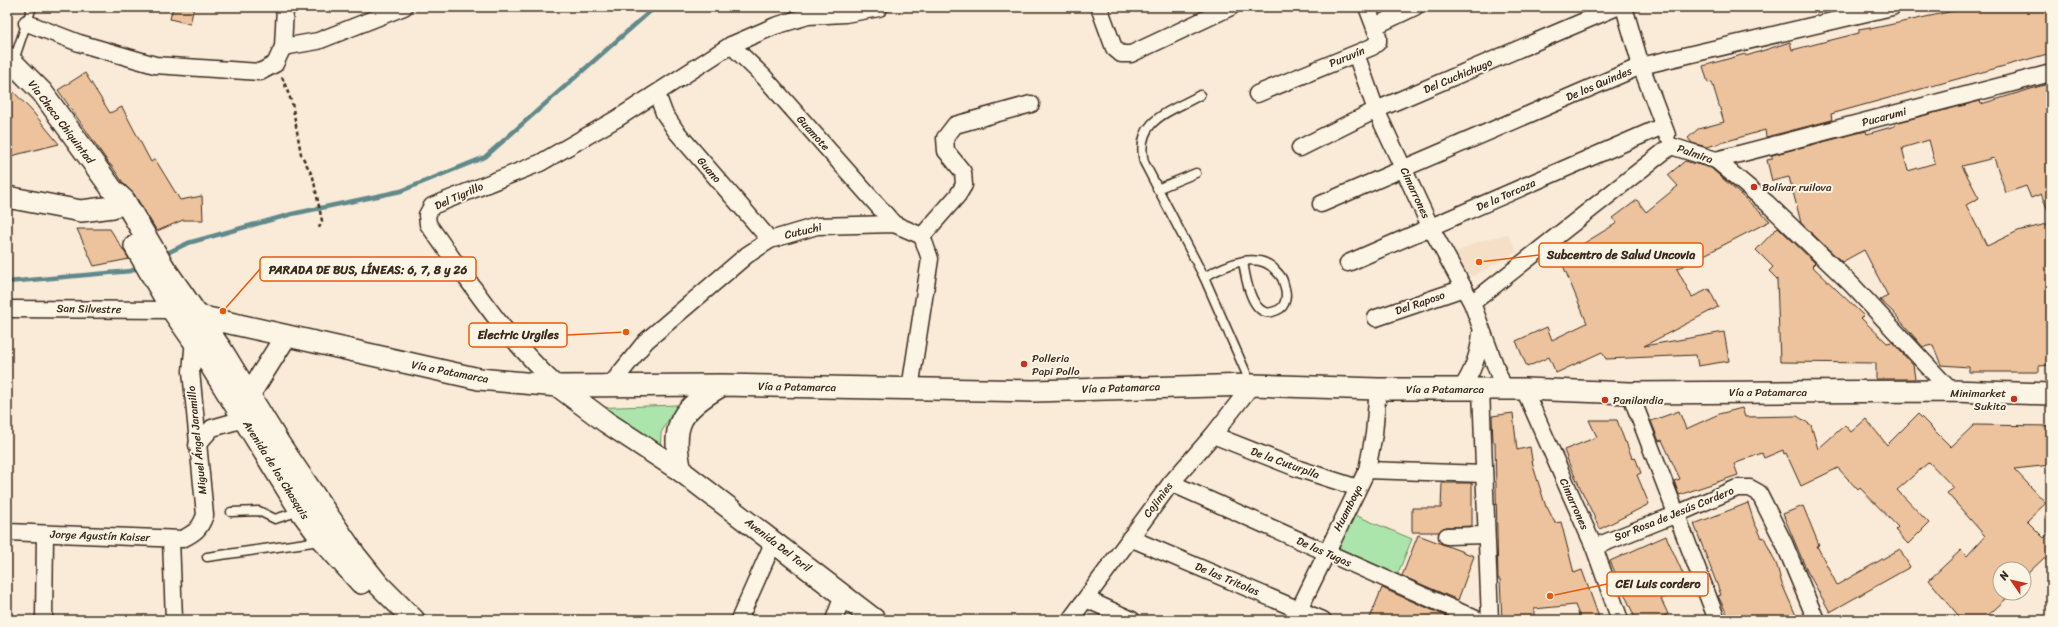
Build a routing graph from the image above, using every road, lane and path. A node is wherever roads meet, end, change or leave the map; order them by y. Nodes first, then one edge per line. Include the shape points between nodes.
1 (32, 7) edge
2 (285, 7) edge
3 (404, 7) edge
4 (1099, 7) edge
5 (1231, 7) edge
6 (1367, 7) edge
7 (1415, 7) edge
8 (1618, 7) edge
9 (1624, 7) edge
10 (1892, 7) edge
11 (879, 8) dead end
12 (27, 23) junction
13 (1375, 26) junction
14 (731, 45) junction
15 (283, 47) junction
16 (1356, 54) junction
17 (9, 62) edge
18 (276, 64) junction
19 (1641, 66) junction
20 (2051, 73) edge
21 (657, 94) junction
22 (1257, 94) dead end
23 (1200, 95) dead end
24 (1031, 104) dead end
25 (1376, 110) junction
26 (1663, 126) junction
27 (1671, 146) junction
28 (1300, 148) dead end
29 (1716, 160) junction
30 (1404, 169) junction
31 (1196, 173) dead end
32 (1158, 189) junction
33 (112, 198) junction
34 (9, 200) edge
35 (1321, 204) dead end
36 (894, 224) junction
37 (1431, 228) junction
38 (318, 230) dead end
39 (922, 236) junction
40 (770, 240) junction
41 (1243, 261) junction
42 (1348, 263) dead end
43 (159, 273) junction
44 (1204, 277) junction
45 (1464, 288) junction
46 (1472, 303) junction
47 (7, 309) edge
48 (172, 310) junction
49 (1376, 318) dead end
50 (199, 329) junction
51 (1481, 330) junction
52 (286, 336) junction
53 (723, 385) junction
54 (1252, 385) junction
55 (558, 386) junction
56 (609, 387) junction
57 (910, 389) junction
58 (1378, 389) junction
59 (1471, 389) junction
60 (1514, 389) junction
61 (1951, 391) junction
62 (1630, 393) junction
63 (2051, 394) edge
64 (249, 395) junction
65 (244, 419) junction
66 (1213, 435) junction
67 (197, 445) junction
68 (681, 470) junction
69 (1367, 470) junction
70 (1484, 474) junction
71 (1171, 483) junction
72 (1358, 488) junction
73 (300, 510) junction
74 (231, 512) dead end
75 (1677, 514) junction
76 (7, 532) edge
77 (45, 534) junction
78 (193, 534) joint
79 (1486, 535) junction
80 (1447, 536) dead end
81 (1130, 538) junction
82 (171, 539) junction
83 (323, 541) junction
84 (774, 541) junction
85 (1594, 547) junction
86 (1325, 553) junction
87 (207, 557) dead end
88 (843, 595) junction
89 (1086, 599) junction
90 (1296, 615) edge
91 (44, 620) edge
92 (174, 620) edge
93 (394, 620) edge
94 (414, 620) edge
95 (739, 620) edge
96 (834, 620) edge
97 (875, 620) edge
98 (1070, 620) edge
99 (1132, 620) edge
100 (1323, 620) edge
101 (1478, 620) edge
102 (1490, 620) edge
103 (1620, 620) edge
104 (1717, 620) edge
105 (1816, 620) edge

1 - 12 lane
2 - 15 street
3 - 15 street via 318,41
4 - 5 street via 1114,48 1121,54 1131,54
6 - 13 street
7 - 13 street
8 - 25 street, Del Cuchichugo
9 - 19 street
10 - 19 street, De los Quindes
11 - 14 street, Del Tigrillo via 845,14 808,16 775,26
12 - 17 lane
12 - 18 street via 79,43 156,65 260,72
13 - 16 street, Puruvín via 1378,42
14 - 21 street, Del Tigrillo
14 - 36 street, Guamote via 764,77
15 - 18 street
16 - 22 street, Puruvín
16 - 25 street, Cimarrones
17 - 33 street, Via Checa Chiquintad via 42,92
18 - 38 path via 286,83 301,154 312,177 322,221
19 - 26 street
19 - 30 street, De los Quindes
20 - 29 street, Pucarumi
21 - 40 street, Guano via 664,113 676,132
21 - 55 street, Del Tigrillo via 540,163 432,206 427,215 428,224 489,310 535,366
23 - 32 lane via 1153,121 1142,138 1141,152 1144,162
24 - 39 street via 955,125 945,138 946,151 963,172 964,184 958,195
25 - 28 street, Del Cuchichugo
25 - 30 street, Cimarrones
26 - 27 street
26 - 37 street, De la Torcaza
27 - 29 street, Palmira
27 - 46 street, Palmira
29 - 61 street, Palmira via 1767,203 1852,285
30 - 35 street, De los Quindes
30 - 37 street, Cimarrones
31 - 32 lane
32 - 44 lane
33 - 34 street via 81,211
33 - 43 street, Via Checa Chiquintad via 124,200 138,238
36 - 39 street, Cutuchi
36 - 40 street, Cutuchi via 817,226
37 - 42 street, De la Torcaza
37 - 45 street, Cimarrones
39 - 57 street via 930,259
40 - 56 street, Cutuchi via 747,255 646,341
41 - 41 lane via 1266,262 1273,266 1282,278 1287,295 1284,306 1269,313 1259,308 1248,287
41 - 44 lane via 1218,269
43 - 48 street, Via Checa Chiquintad
43 - 50 street, Via Checa Chiquintad
44 - 54 lane
45 - 46 street, Cimarrones
45 - 49 street, Del Raposo
46 - 51 street, Cimarrones
47 - 48 street, San Silvestre
48 - 50 street, Vía a Patamarca
50 - 52 street, Vía a Patamarca
50 - 64 street, Avenida de los Chasquis
50 - 65 street, Avenida de los Chasquis
50 - 67 street, Miguel Ángel Jaramillo via 191,371
51 - 59 street, Cimarrones via 1480,350 1470,376
51 - 60 street, Cimarrones
52 - 55 street, Vía a Patamarca via 479,379
52 - 64 street
53 - 56 street, Vía a Patamarca
53 - 57 street, Vía a Patamarca
53 - 68 street via 699,399 686,412 677,431 676,441
54 - 57 street, Vía a Patamarca via 1033,391
54 - 58 street, Vía a Patamarca
54 - 66 street, Cojimìes
55 - 56 street, Vía a Patamarca
55 - 68 street, Avenida Del Toril via 606,422
58 - 59 street, Vía a Patamarca
58 - 69 street, Huamboya via 1374,434
59 - 60 street, Vía a Patamarca
59 - 70 street
60 - 62 street, Vía a Patamarca
60 - 85 street, Cimarrones
61 - 62 street, Vía a Patamarca
61 - 63 street, Vía a Patamarca
62 - 75 street
64 - 94 street, Avenida de los Chasquis via 355,555 379,585
65 - 67 street via 212,428
65 - 73 street, Avenida de los Chasquis
66 - 71 street, Cojimìes
66 - 72 street, De la Cuturpila via 1299,469
67 - 78 street, Miguel Ángel Jaramillo via 205,515 200,528
68 - 84 street, Avenida Del Toril
69 - 70 street
69 - 72 street, Huamboya
70 - 79 street
71 - 81 street, Cojimìes
71 - 86 street, De las Tugas
72 - 86 street, Huamboya
73 - 74 lane via 275,519 260,511
73 - 83 street, Avenida de los Chasquis
75 - 85 street, Sor Rosa de Jesús Cordero
75 - 104 street
75 - 105 street, Sor Rosa de Jesús Cordero via 1737,488 1750,488 1759,493 1784,543
76 - 77 street, Jorge Agustín Kaiser
77 - 82 street, Jorge Agustín Kaiser
77 - 91 street
78 - 82 street, Jorge Agustín Kaiser via 182,539
79 - 80 street
79 - 102 street
81 - 89 street, Cojimìes
81 - 90 street, De las Tritolas
82 - 92 street
83 - 87 lane
83 - 93 street, Avenida de los Chasquis
84 - 88 street, Avenida Del Toril
84 - 95 street
85 - 103 street, Cimarrones
86 - 90 street, Huamboya
86 - 101 street, De las Tugas
88 - 96 street
88 - 97 street, Avenida Del Toril
89 - 98 street, Cojimìes
89 - 99 street
90 - 100 street, De las Tritolas

